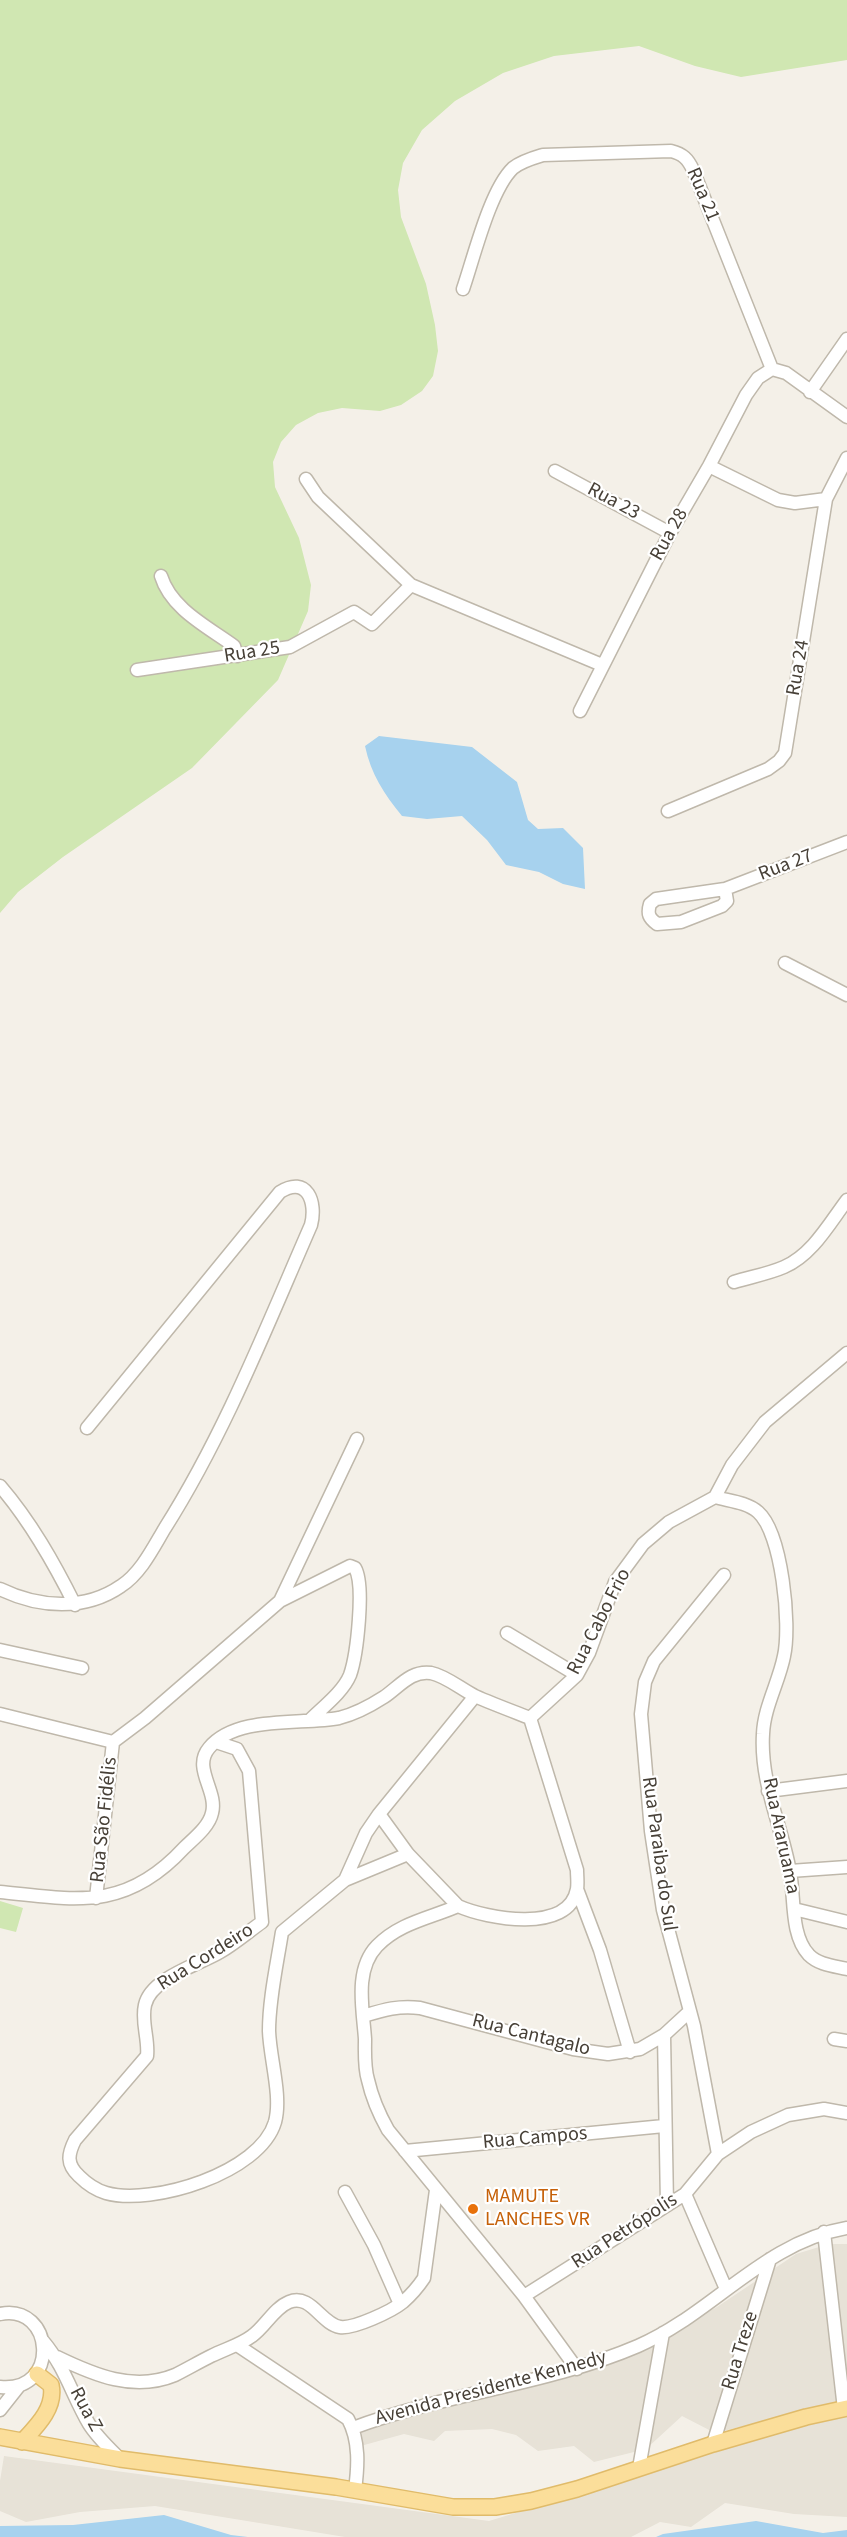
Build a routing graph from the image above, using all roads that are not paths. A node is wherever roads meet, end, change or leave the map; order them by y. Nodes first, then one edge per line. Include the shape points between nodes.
1 (463, 289) dead end
2 (847, 339) edge
3 (772, 369) junction
4 (810, 392) junction
5 (847, 417) edge
6 (847, 458) edge
7 (709, 466) junction
8 (555, 471) dead end
9 (306, 479) dead end
10 (826, 499) junction
11 (670, 532) junction
12 (161, 576) dead end
13 (411, 585) junction
14 (237, 656) junction
15 (602, 665) junction
16 (137, 670) dead end
17 (580, 711) dead end
18 (668, 811) dead end
19 (847, 842) edge
20 (725, 889) junction
21 (785, 963) dead end
22 (847, 995) edge
23 (847, 1200) edge
24 (734, 1282) dead end
25 (847, 1353) edge
26 (87, 1428) dead end
27 (357, 1439) dead end
28 (0, 1486) edge
29 (715, 1497) junction
30 (724, 1575) dead end
31 (0, 1589) edge
32 (280, 1601) junction
33 (75, 1605) junction
34 (507, 1633) dead end
35 (0, 1650) edge
36 (82, 1668) dead end
37 (577, 1675) junction
38 (475, 1696) junction
39 (0, 1714) edge
40 (530, 1718) junction
41 (310, 1720) junction
42 (113, 1742) junction
43 (216, 1742) junction
44 (847, 1780) edge
45 (768, 1791) junction
46 (379, 1814) junction
47 (408, 1854) junction
48 (847, 1867) edge
49 (790, 1871) junction
50 (345, 1880) junction
51 (577, 1889) junction
52 (0, 1892) edge
53 (96, 1898) junction
54 (458, 1906) junction
55 (794, 1909) junction
56 (262, 1922) junction
57 (847, 1922) edge
58 (282, 1932) junction
59 (847, 1969) edge
60 (689, 2013) junction
61 (363, 2016) junction
62 (664, 2035) junction
63 (834, 2039) dead end
64 (847, 2041) edge
65 (630, 2052) junction
66 (847, 2113) edge
67 (664, 2126) junction
68 (405, 2151) junction
69 (718, 2154) junction
70 (436, 2190) junction
71 (345, 2192) dead end
72 (685, 2194) junction
73 (667, 2205) junction
74 (847, 2228) edge
75 (824, 2232) junction
76 (770, 2259) junction
77 (726, 2289) junction
78 (524, 2296) junction
79 (400, 2304) junction
80 (0, 2314) edge
81 (663, 2333) junction
82 (43, 2341) junction
83 (237, 2345) junction
84 (57, 2357) junction
85 (578, 2369) junction
86 (37, 2374) junction
87 (19, 2386) junction
88 (0, 2387) edge
89 (846, 2408) edge
90 (0, 2410) edge
91 (89, 2424) junction
92 (353, 2428) junction
93 (0, 2437) edge
94 (22, 2442) junction
95 (713, 2444) junction
96 (79, 2452) junction
97 (120, 2459) junction
98 (639, 2468) junction
99 (355, 2490) junction

1 - 3 street, Rua 21 via 495,196 515,167 543,155 680,153 693,170
2 - 4 street
3 - 4 street via 786,373
3 - 7 street, Rua 28 via 758,378 746,395
4 - 5 street
6 - 10 street, Rua 24
7 - 10 street via 778,500 795,503
7 - 11 street, Rua 28
8 - 11 street, Rua 23
9 - 13 street via 318,497
10 - 18 street, Rua 24 via 785,753 768,769
11 - 15 street, Rua 28
12 - 14 street via 165,590 178,605 234,646
13 - 14 street, Rua 25 via 372,624 354,612 290,646
13 - 15 street
14 - 16 street, Rua 25
15 - 17 street, Rua 28
19 - 20 street, Rua 27
20 - 20 street, Rua 27 via 727,901 722,906 681,922 657,924 648,912 656,899
21 - 22 street
23 - 24 street via 800,1258
25 - 29 street via 765,1422 732,1465
26 - 33 street via 280,1192 289,1186 306,1191 314,1212 311,1225 229,1414 188,1492 143,1563 123,1585 96,1600
27 - 32 street
28 - 33 street via 53,1560
29 - 37 street, Rua Cabo Frio via 669,1522 643,1544 615,1582
29 - 45 street, Rua Araruama via 746,1504 758,1512 768,1526 786,1593 785,1652 763,1734
30 - 60 street, Rua Paraiba do Sul via 654,1661 645,1682 641,1714 651,1831 663,1910
31 - 33 street via 37,1601
32 - 41 street via 343,1567 355,1568 359,1575 356,1648 350,1676
32 - 42 street
34 - 37 street
35 - 36 street
37 - 40 street, Rua Cabo Frio
38 - 40 street
38 - 41 street via 433,1674 418,1673 364,1710 339,1718
38 - 46 street, Rua Cordeiro
39 - 42 street
40 - 51 street via 577,1870
41 - 43 street via 248,1727
42 - 53 street, Rua São Fidélis
43 - 53 street via 208,1748 202,1766 213,1801 212,1814 205,1826 164,1870 146,1882
43 - 56 street via 237,1749 249,1771
44 - 45 street
45 - 49 street, Rua Araruama
46 - 47 street
46 - 50 street, Rua Cordeiro
47 - 50 street, Rua Cordeiro
47 - 54 street
48 - 49 street
49 - 55 street, Rua Araruama
50 - 58 street, Rua Cordeiro
51 - 54 street via 570,1904 545,1918 503,1918 476,1914
51 - 65 street via 600,1950
52 - 53 street
54 - 61 street via 410,1923 375,1948 366,1964 361,1989
55 - 57 street
55 - 59 street, Rua Araruama via 800,1939 809,1956 825,1965
56 - 58 street, Rua Cordeiro
56 - 58 street, Rua Cordeiro via 222,1951 159,1984 151,1993 145,2004 147,2056 69,2152 69,2163 75,2172 92,2186 104,2193 124,2196 172,2191 244,2161 265,2141 275,2122 277,2101 269,2027
60 - 62 street, Rua Cantagalo
60 - 69 street, Rua Paraiba do Sul
61 - 65 street, Rua Cantagalo via 405,2006 573,2049 608,2054
61 - 68 street via 367,2076 375,2105
62 - 65 street, Rua Cantagalo
62 - 67 street
63 - 64 street
66 - 69 street, Rua Petrópolis via 824,2109 788,2115 751,2132
67 - 68 street, Rua Campos
67 - 73 street
68 - 70 street
69 - 72 street, Rua Petrópolis
70 - 78 street
70 - 79 street via 424,2278
71 - 79 street via 379,2254
72 - 73 street, Rua Petrópolis
72 - 77 street
73 - 78 street, Rua Petrópolis
74 - 75 street, Avenida Presidente Kennedy
75 - 76 street, Avenida Presidente Kennedy
75 - 89 street
76 - 77 street, Avenida Presidente Kennedy
76 - 95 street, Rua Treze
77 - 81 street, Avenida Presidente Kennedy
78 - 85 street
79 - 83 street via 353,2326 338,2326 309,2304 290,2301
80 - 82 street via 29,2320
81 - 85 street, Avenida Presidente Kennedy
81 - 98 street
82 - 84 street
82 - 86 street via 44,2358
83 - 84 street via 173,2375 146,2382 120,2382
83 - 92 street via 338,2411
84 - 91 street, Rua Z
85 - 92 street, Avenida Presidente Kennedy via 404,2411
86 - 87 street
86 - 94 main road via 51,2385 50,2403 41,2421
87 - 88 street
87 - 90 street
89 - 95 main road
91 - 96 street via 88,2441
91 - 97 street, Rua Z
92 - 99 street via 357,2455
93 - 94 main road
94 - 96 main road
95 - 98 main road
96 - 97 main road
97 - 99 main road
98 - 99 main road via 577,2489 495,2507 453,2507

